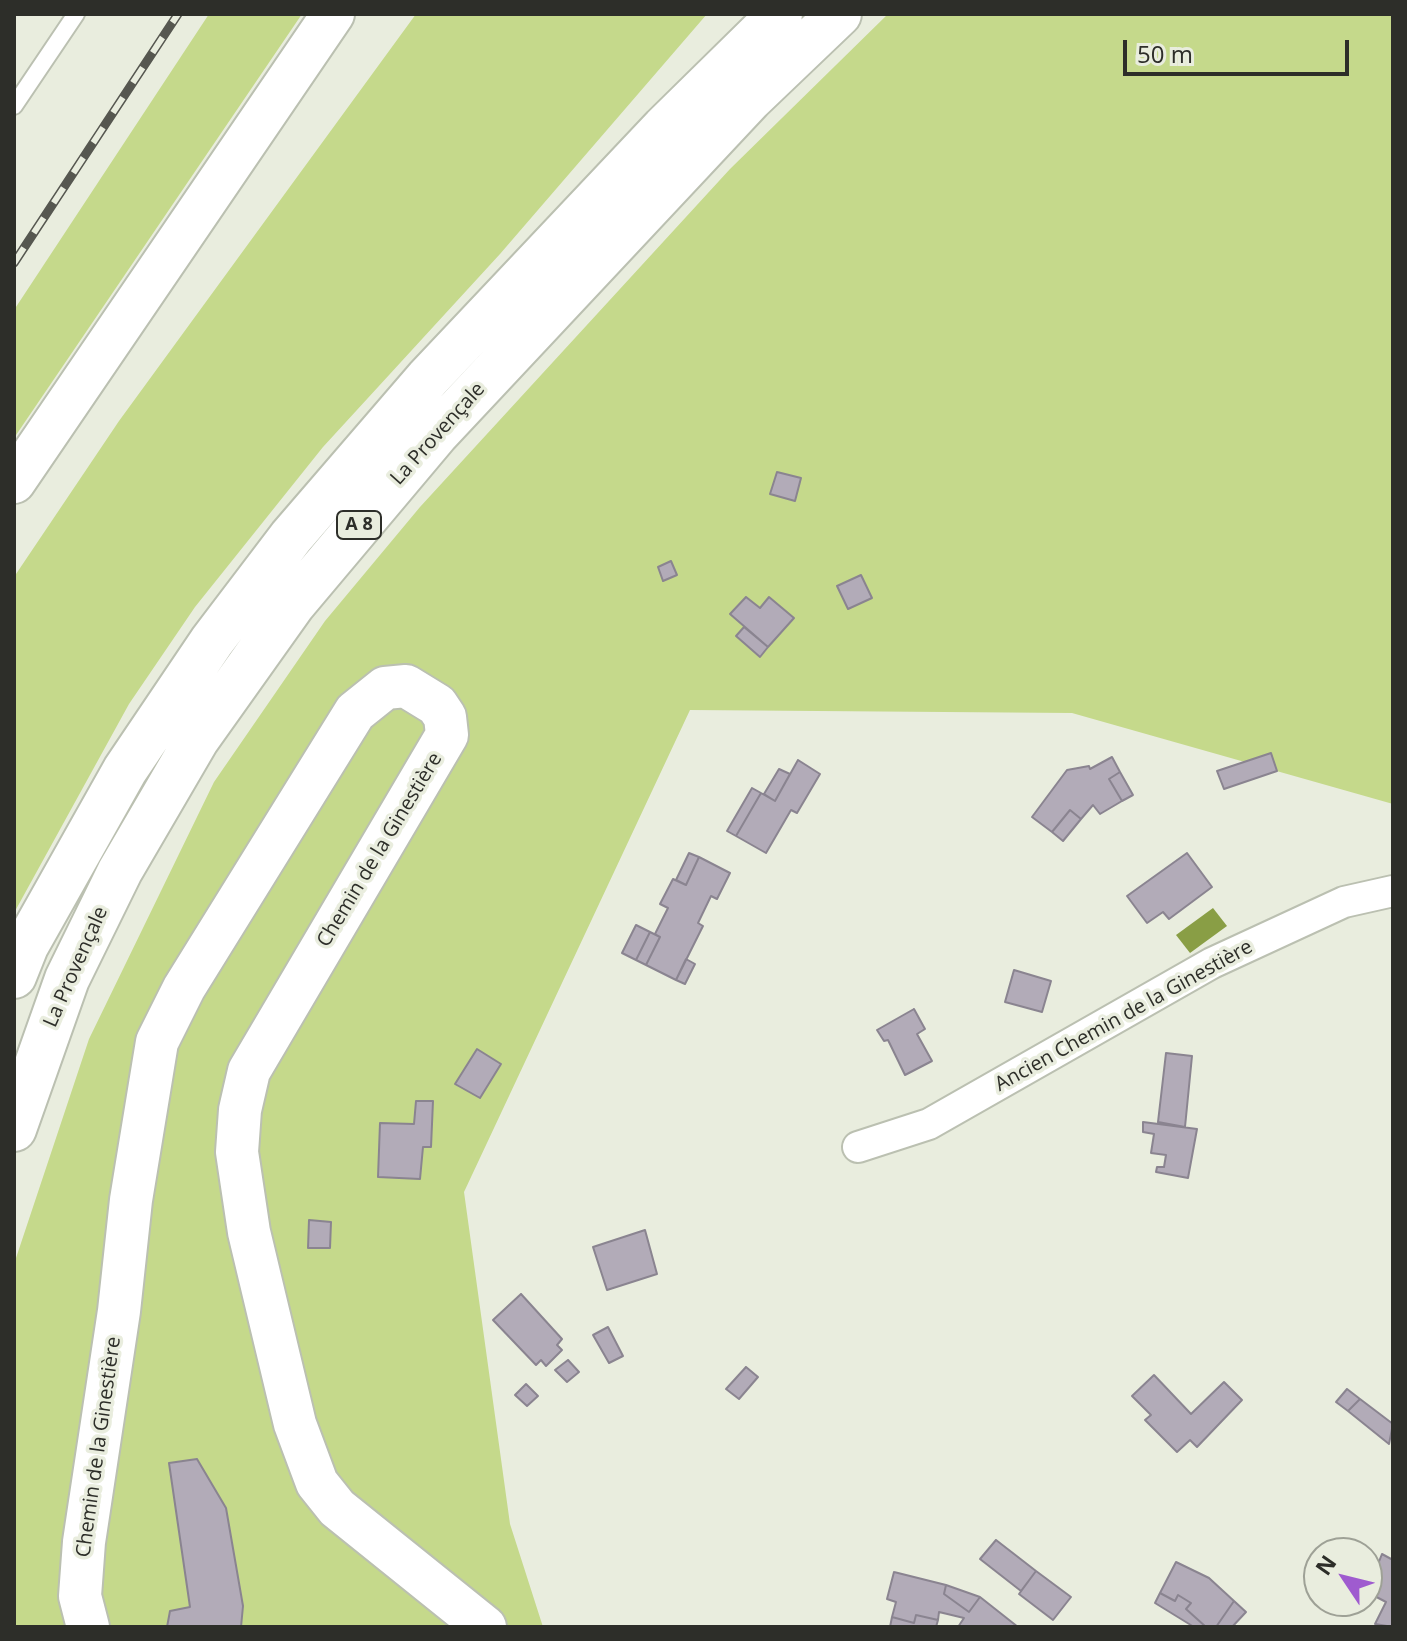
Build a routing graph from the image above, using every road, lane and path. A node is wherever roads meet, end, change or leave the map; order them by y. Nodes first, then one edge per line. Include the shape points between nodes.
1 (76, 14) edge
2 (333, 14) edge
3 (780, 14) edge
4 (839, 14) edge
5 (14, 106) edge
6 (14, 482) edge
7 (1393, 891) edge
8 (14, 976) edge
9 (14, 1129) edge
10 (858, 1147) dead end
11 (88, 1627) edge
12 (485, 1627) edge

1 - 5 lane
2 - 6 main road
3 - 8 highway, A 8 via 664,128 428,378 291,537 125,770
4 - 9 highway, La Provençale / A 8 via 750,99 436,434 293,604 197,739 120,871 67,979
7 - 10 street, Ancien Chemin de la Ginestière via 1344,902 1212,963 929,1124
11 - 12 main road, Chemin de la Ginestière via 80,1596 84,1542 157,1042 184,988 355,712 385,688 406,686 437,705 447,735 249,1071 237,1152 249,1232 295,1424 317,1483 337,1508

